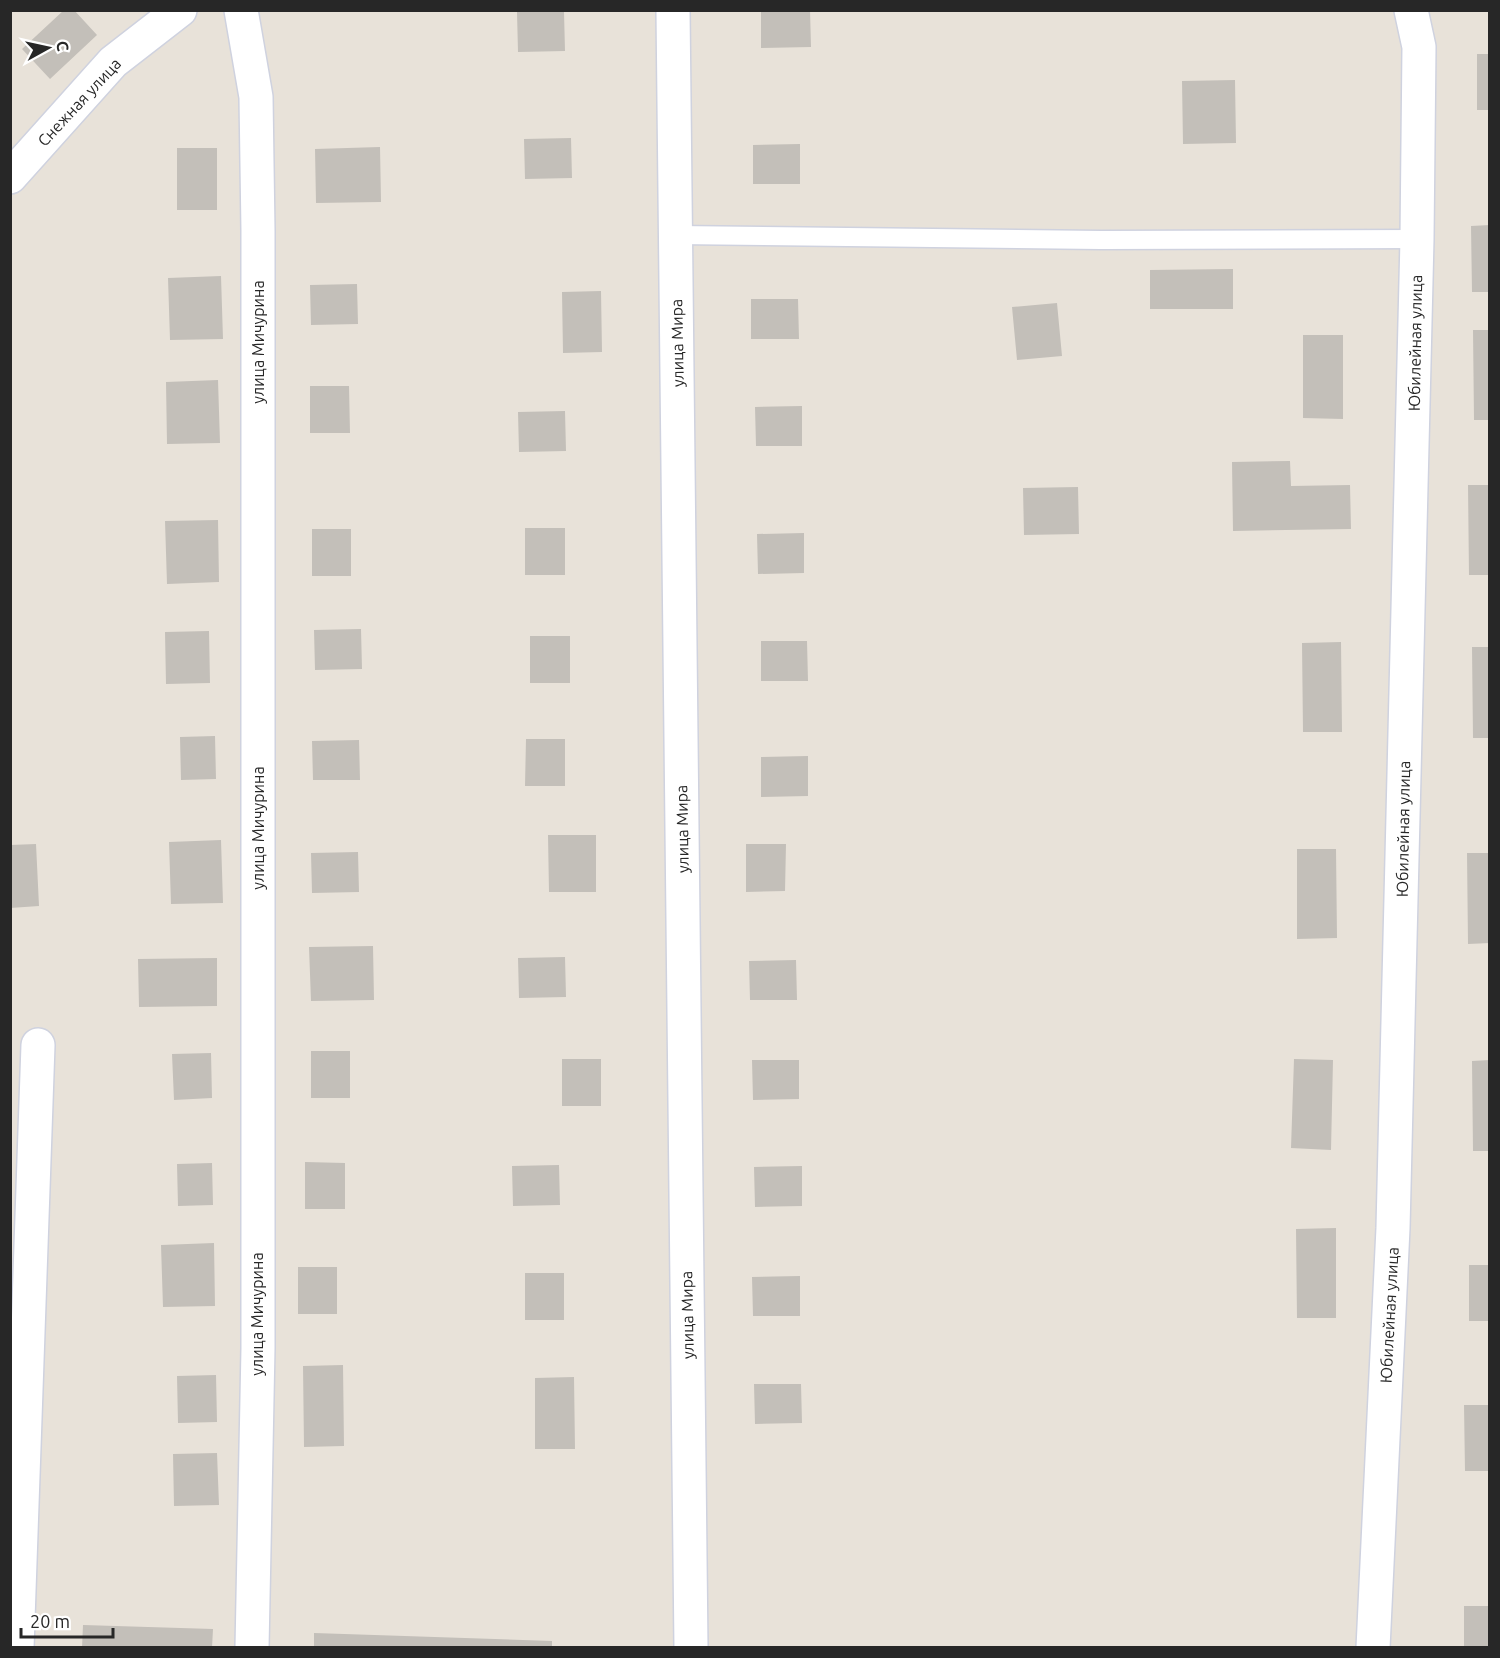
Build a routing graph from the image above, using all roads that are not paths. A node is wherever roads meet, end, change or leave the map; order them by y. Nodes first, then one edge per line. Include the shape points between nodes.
1 (180, 10) edge
2 (241, 10) edge
3 (673, 10) edge
4 (1411, 10) edge
5 (10, 177) edge
6 (676, 235) junction
7 (1417, 239) junction
8 (38, 1046) dead end
9 (17, 1647) edge
10 (252, 1647) edge
11 (691, 1647) edge
12 (1372, 1647) edge

1 - 5 street, Снежная улица via 113,63
2 - 10 street, улица Мичурина via 256,97 258,231 258,1348
3 - 6 street, улица Мира
4 - 7 street, Юбилейная улица via 1419,47
6 - 7 lane
6 - 11 street, улица Мира
7 - 12 street, Юбилейная улица via 1393,1228
8 - 9 street

